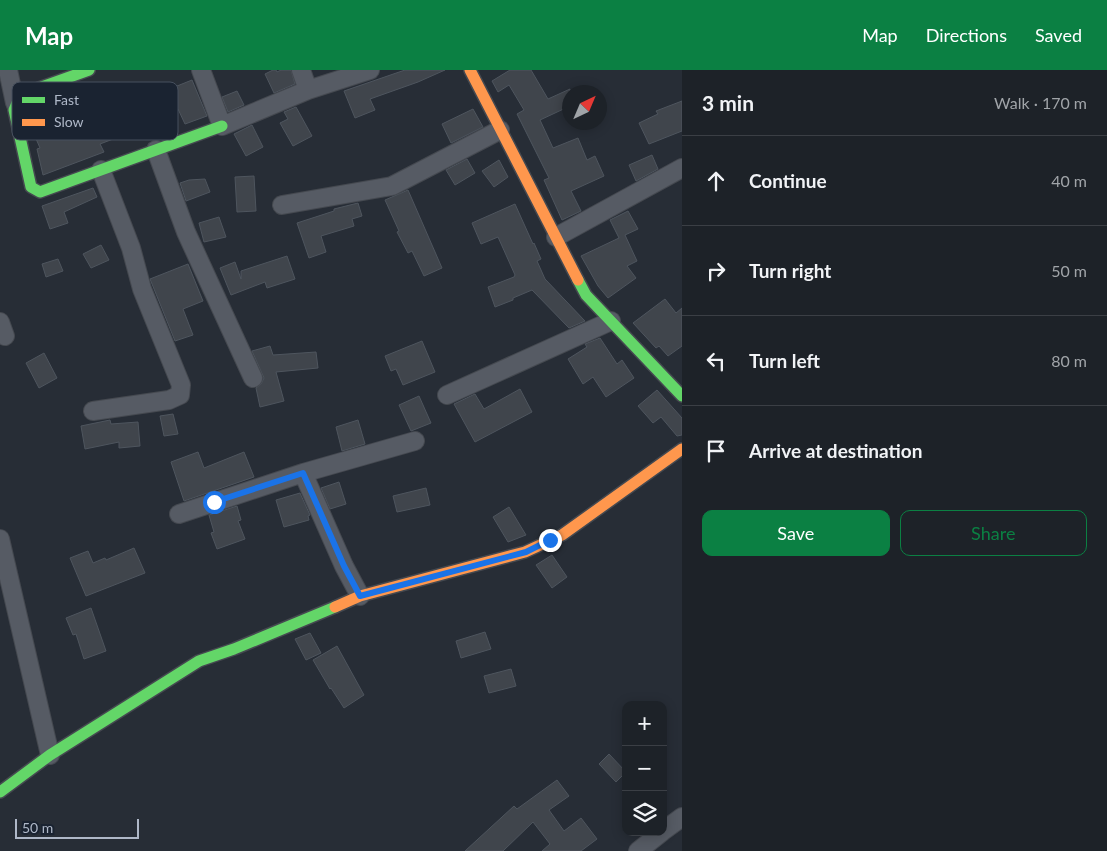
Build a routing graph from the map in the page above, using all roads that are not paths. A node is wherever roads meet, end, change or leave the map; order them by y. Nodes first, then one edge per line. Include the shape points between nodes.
1 (8, 70) edge
2 (89, 70) edge
3 (201, 70) edge
4 (301, 70) edge
5 (370, 70) edge
6 (470, 70) edge
7 (56, 82) edge
8 (12, 89) edge
9 (308, 90) junction
10 (222, 126) junction
11 (500, 130) junction
12 (21, 140) edge
13 (156, 150) junction
14 (682, 168) edge
15 (101, 170) junction
16 (282, 205) dead end
17 (556, 237) junction
18 (611, 321) junction
19 (252, 378) dead end
20 (446, 395) dead end
21 (682, 396) edge
22 (93, 411) dead end
23 (415, 441) dead end
24 (682, 449) edge
25 (303, 473) junction
26 (179, 514) dead end
27 (0, 539) edge
28 (360, 596) junction
29 (50, 756) junction
30 (0, 792) edge
31 (682, 817) edge
32 (667, 829) edge
33 (659, 836) edge
34 (644, 849) edge

1 - 8 street
2 - 7 street
3 - 10 street
4 - 9 street
5 - 9 street
6 - 11 street
9 - 10 street
10 - 13 street
11 - 16 street via 392,186
11 - 17 street
12 - 15 street via 31,187 40,192
13 - 15 street
13 - 19 street via 186,232
14 - 17 street
15 - 22 street via 131,248 142,288 182,385 180,395 169,400
17 - 18 street via 586,295
18 - 20 street
18 - 21 street
23 - 25 street
24 - 28 street via 562,535 526,552
25 - 26 street
25 - 28 street
27 - 29 street
28 - 29 street via 234,649 199,660
29 - 30 street
31 - 32 street
33 - 34 street

